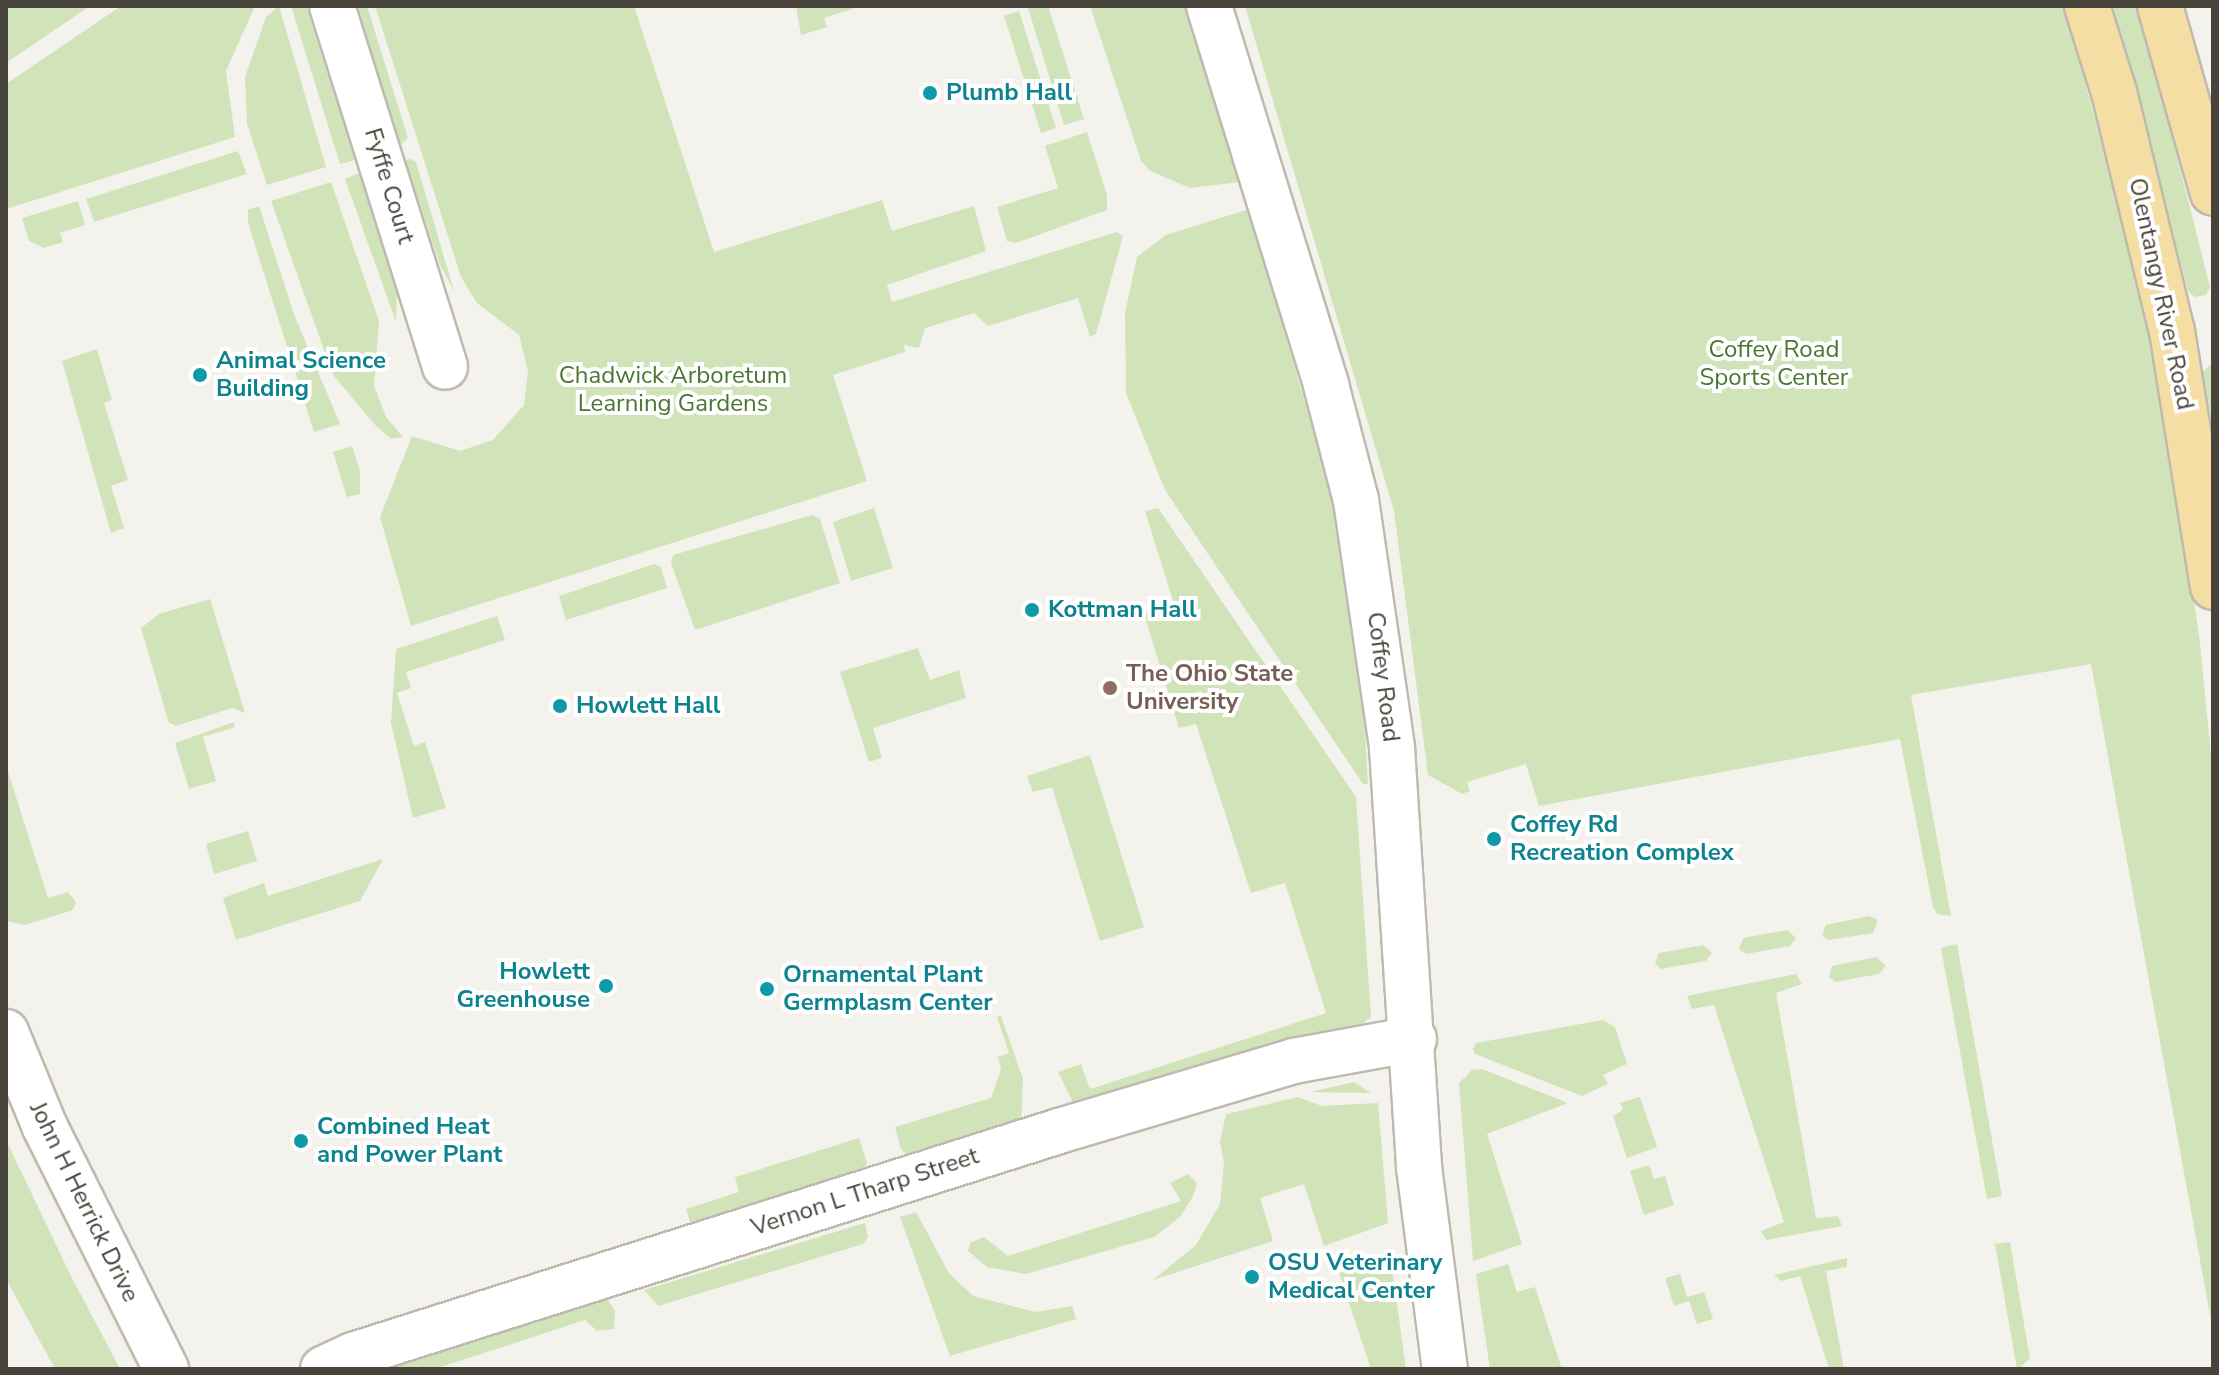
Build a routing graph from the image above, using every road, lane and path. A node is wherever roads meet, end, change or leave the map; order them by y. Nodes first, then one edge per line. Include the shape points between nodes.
1 (332, 6) edge
2 (1209, 6) edge
3 (2087, 6) edge
4 (2160, 6) edge
5 (2213, 193) edge
6 (445, 367) dead end
7 (2213, 587) edge
8 (6, 1032) edge
9 (1414, 1039) junction
10 (166, 1369) edge
11 (323, 1369) edge
12 (1445, 1369) edge

1 - 6 street, Fyffe Court
2 - 9 street, Coffey Road via 1326,385 1356,500 1392,748
3 - 7 main road, Olentangy River Road via 2114,92 2172,331
4 - 5 main road
8 - 10 street, John H Herrick Drive via 45,1127
9 - 11 street, Vernon L Tharp Street via 1294,1061 1074,1127 353,1355
9 - 12 street, Coffey Road via 1419,1167

